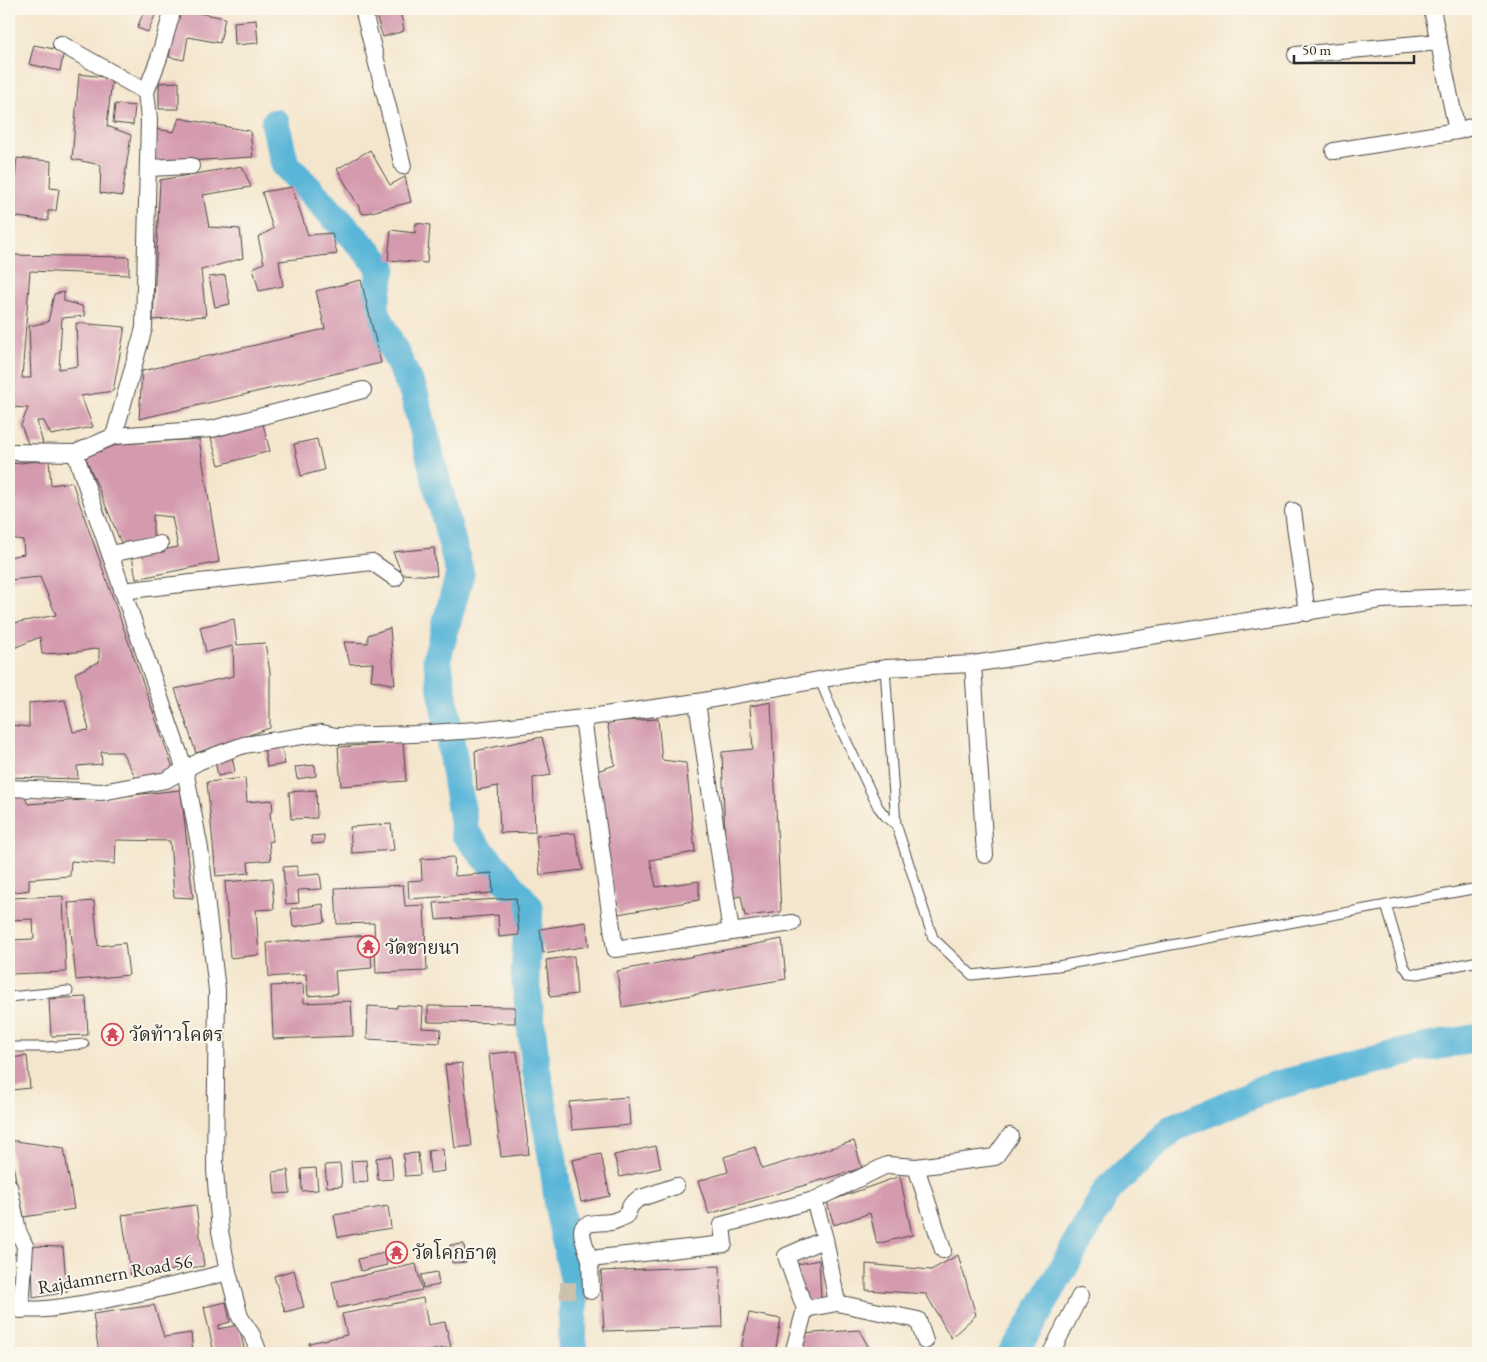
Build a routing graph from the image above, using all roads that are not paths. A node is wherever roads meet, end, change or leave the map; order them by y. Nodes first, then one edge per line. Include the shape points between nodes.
1 (174, 9) edge
2 (363, 9) edge
3 (1432, 9) edge
4 (1438, 42) junction
5 (61, 44) dead end
6 (1296, 55) dead end
7 (146, 92) junction
8 (1478, 125) edge
9 (1457, 132) junction
10 (1334, 151) dead end
11 (192, 166) dead end
12 (403, 166) dead end
13 (148, 168) junction
14 (363, 390) dead end
15 (114, 436) junction
16 (9, 452) edge
17 (76, 453) junction
18 (1293, 511) dead end
19 (160, 544) dead end
20 (110, 554) junction
21 (395, 578) dead end
22 (122, 591) junction
23 (1478, 596) edge
24 (1308, 613) junction
25 (973, 664) junction
26 (885, 668) junction
27 (820, 680) junction
28 (697, 702) junction
29 (583, 718) junction
30 (185, 770) junction
31 (9, 788) edge
32 (896, 824) junction
33 (984, 854) dead end
34 (1478, 888) edge
35 (1386, 905) junction
36 (792, 923) dead end
37 (731, 932) junction
38 (1478, 961) edge
39 (68, 991) dead end
40 (9, 997) edge
41 (9, 1044) edge
42 (84, 1044) dead end
43 (1010, 1136) dead end
44 (916, 1167) junction
45 (9, 1186) edge
46 (676, 1186) dead end
47 (814, 1200) junction
48 (825, 1238) junction
49 (943, 1250) dead end
50 (590, 1259) junction
51 (228, 1272) junction
52 (591, 1292) dead end
53 (1080, 1296) dead end
54 (837, 1304) junction
55 (15, 1309) edge
56 (806, 1309) junction
57 (925, 1341) dead end
58 (259, 1353) edge
59 (793, 1353) edge
60 (1051, 1353) edge

1 - 7 street
2 - 12 street
3 - 4 street
4 - 6 street
4 - 9 street
5 - 7 street
7 - 13 street
8 - 9 street
9 - 10 street
11 - 13 street
13 - 15 street via 144,328
14 - 15 street via 212,429
15 - 17 street
16 - 17 street
17 - 20 street
18 - 24 street
19 - 20 street
20 - 22 street
21 - 22 street via 372,562
22 - 30 street
23 - 24 street via 1381,600
24 - 25 street
25 - 26 street
25 - 33 street
26 - 27 street
26 - 32 lane
27 - 28 street
27 - 32 lane via 878,806 886,818
28 - 29 street
28 - 37 street
29 - 30 street via 414,734 336,736 322,733 244,745
29 - 37 street via 615,949
30 - 31 street via 166,780 102,792
30 - 51 street via 200,849 218,990 215,1170 220,1231
32 - 35 lane via 933,938 972,975 1058,966
34 - 35 lane
35 - 38 lane via 1404,966 1409,972 1418,974
36 - 37 street
39 - 40 lane
41 - 42 lane via 47,1047
43 - 44 street via 995,1157
44 - 47 street via 887,1165
44 - 49 street
45 - 55 street via 18,1230 25,1246
46 - 50 street via 638,1199 626,1216 613,1222 584,1227 584,1243
47 - 48 street
47 - 50 street via 722,1224 724,1244
48 - 54 street
48 - 56 street via 786,1256
50 - 52 street
51 - 55 street, Rajdamnern Road 56 via 167,1288 64,1307
51 - 58 street via 240,1317
53 - 60 street
54 - 56 street
54 - 57 street via 918,1320
56 - 59 street

